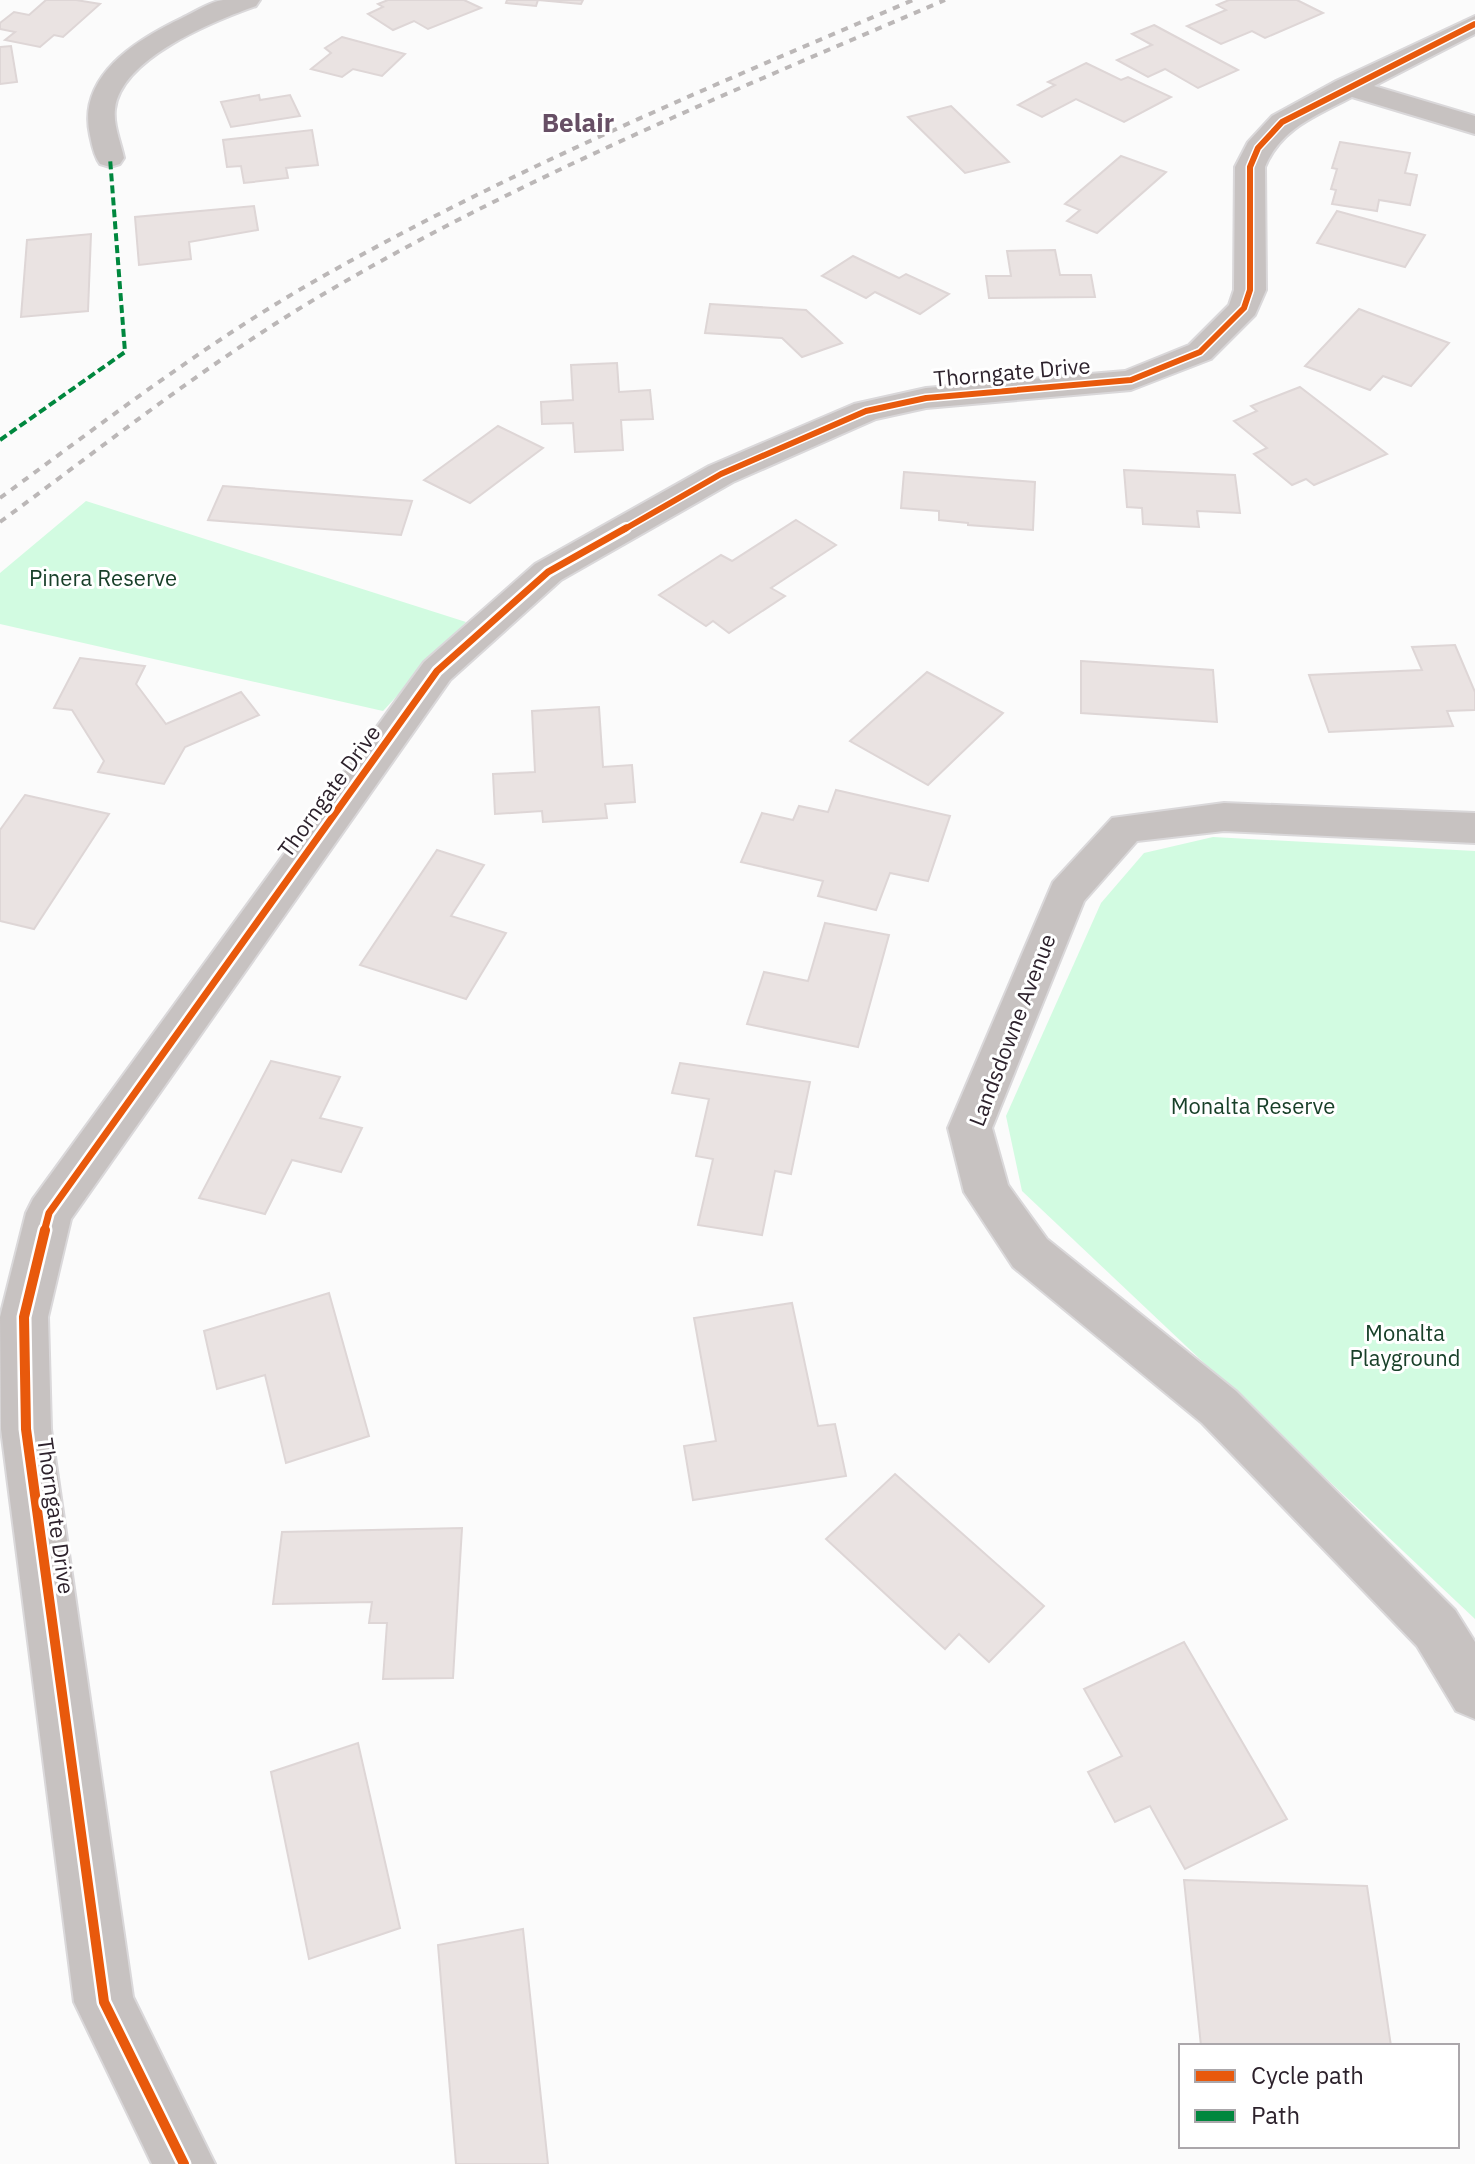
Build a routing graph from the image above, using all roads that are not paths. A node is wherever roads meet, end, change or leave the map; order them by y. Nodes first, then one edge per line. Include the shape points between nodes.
1 (247, 0) edge
2 (1475, 24) edge
3 (1346, 87) junction
4 (1475, 125) edge
5 (110, 158) dead end
6 (1475, 828) edge
7 (1475, 1692) edge
8 (184, 2164) edge

1 - 5 street via 184,26 140,54 108,85 101,108
2 - 3 street, Thorngate Drive
3 - 4 street
3 - 8 street, Thorngate Drive via 1282,122 1258,148 1250,167 1250,290 1244,308 1200,352 1131,380 926,398 866,411 721,474 548,572 437,671 49,1213 24,1317 26,1429 104,2002
6 - 7 street, Landsdowne Avenue via 1224,817 1126,828 1067,893 970,1128 987,1192 1030,1253 1219,1407 1436,1628

